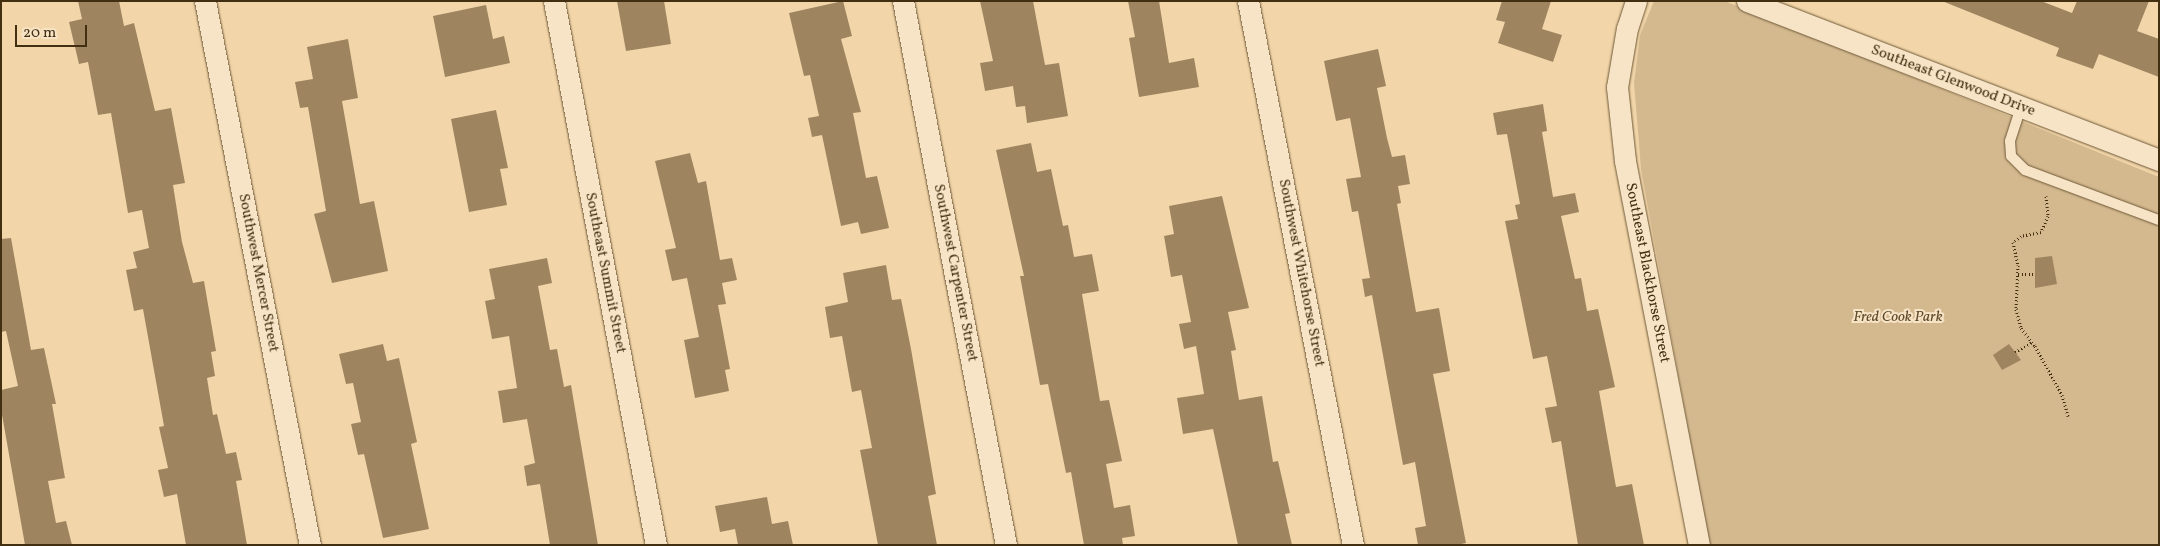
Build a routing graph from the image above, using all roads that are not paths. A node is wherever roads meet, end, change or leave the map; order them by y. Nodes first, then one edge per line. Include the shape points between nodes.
1 (206, 1) edge
2 (554, 1) edge
3 (903, 1) edge
4 (1248, 1) edge
5 (1636, 1) edge
6 (1747, 1) edge
7 (2021, 107) junction
8 (2159, 160) edge
9 (2159, 220) edge
10 (310, 545) edge
11 (656, 545) edge
12 (1006, 545) edge
13 (1353, 545) edge
14 (1699, 545) edge

1 - 10 street, Southwest Mercer Street
2 - 11 street, Southeast Summit Street
3 - 12 street, Southwest Carpenter Street
4 - 13 street, Southwest Whitehorse Street
5 - 14 street, Southeast Blackhorse Street via 1627,28 1617,87 1623,143
6 - 7 street, Southeast Glenwood Drive
7 - 8 street, Southeast Glenwood Drive
7 - 9 lane via 2010,141 2011,156 2025,170

